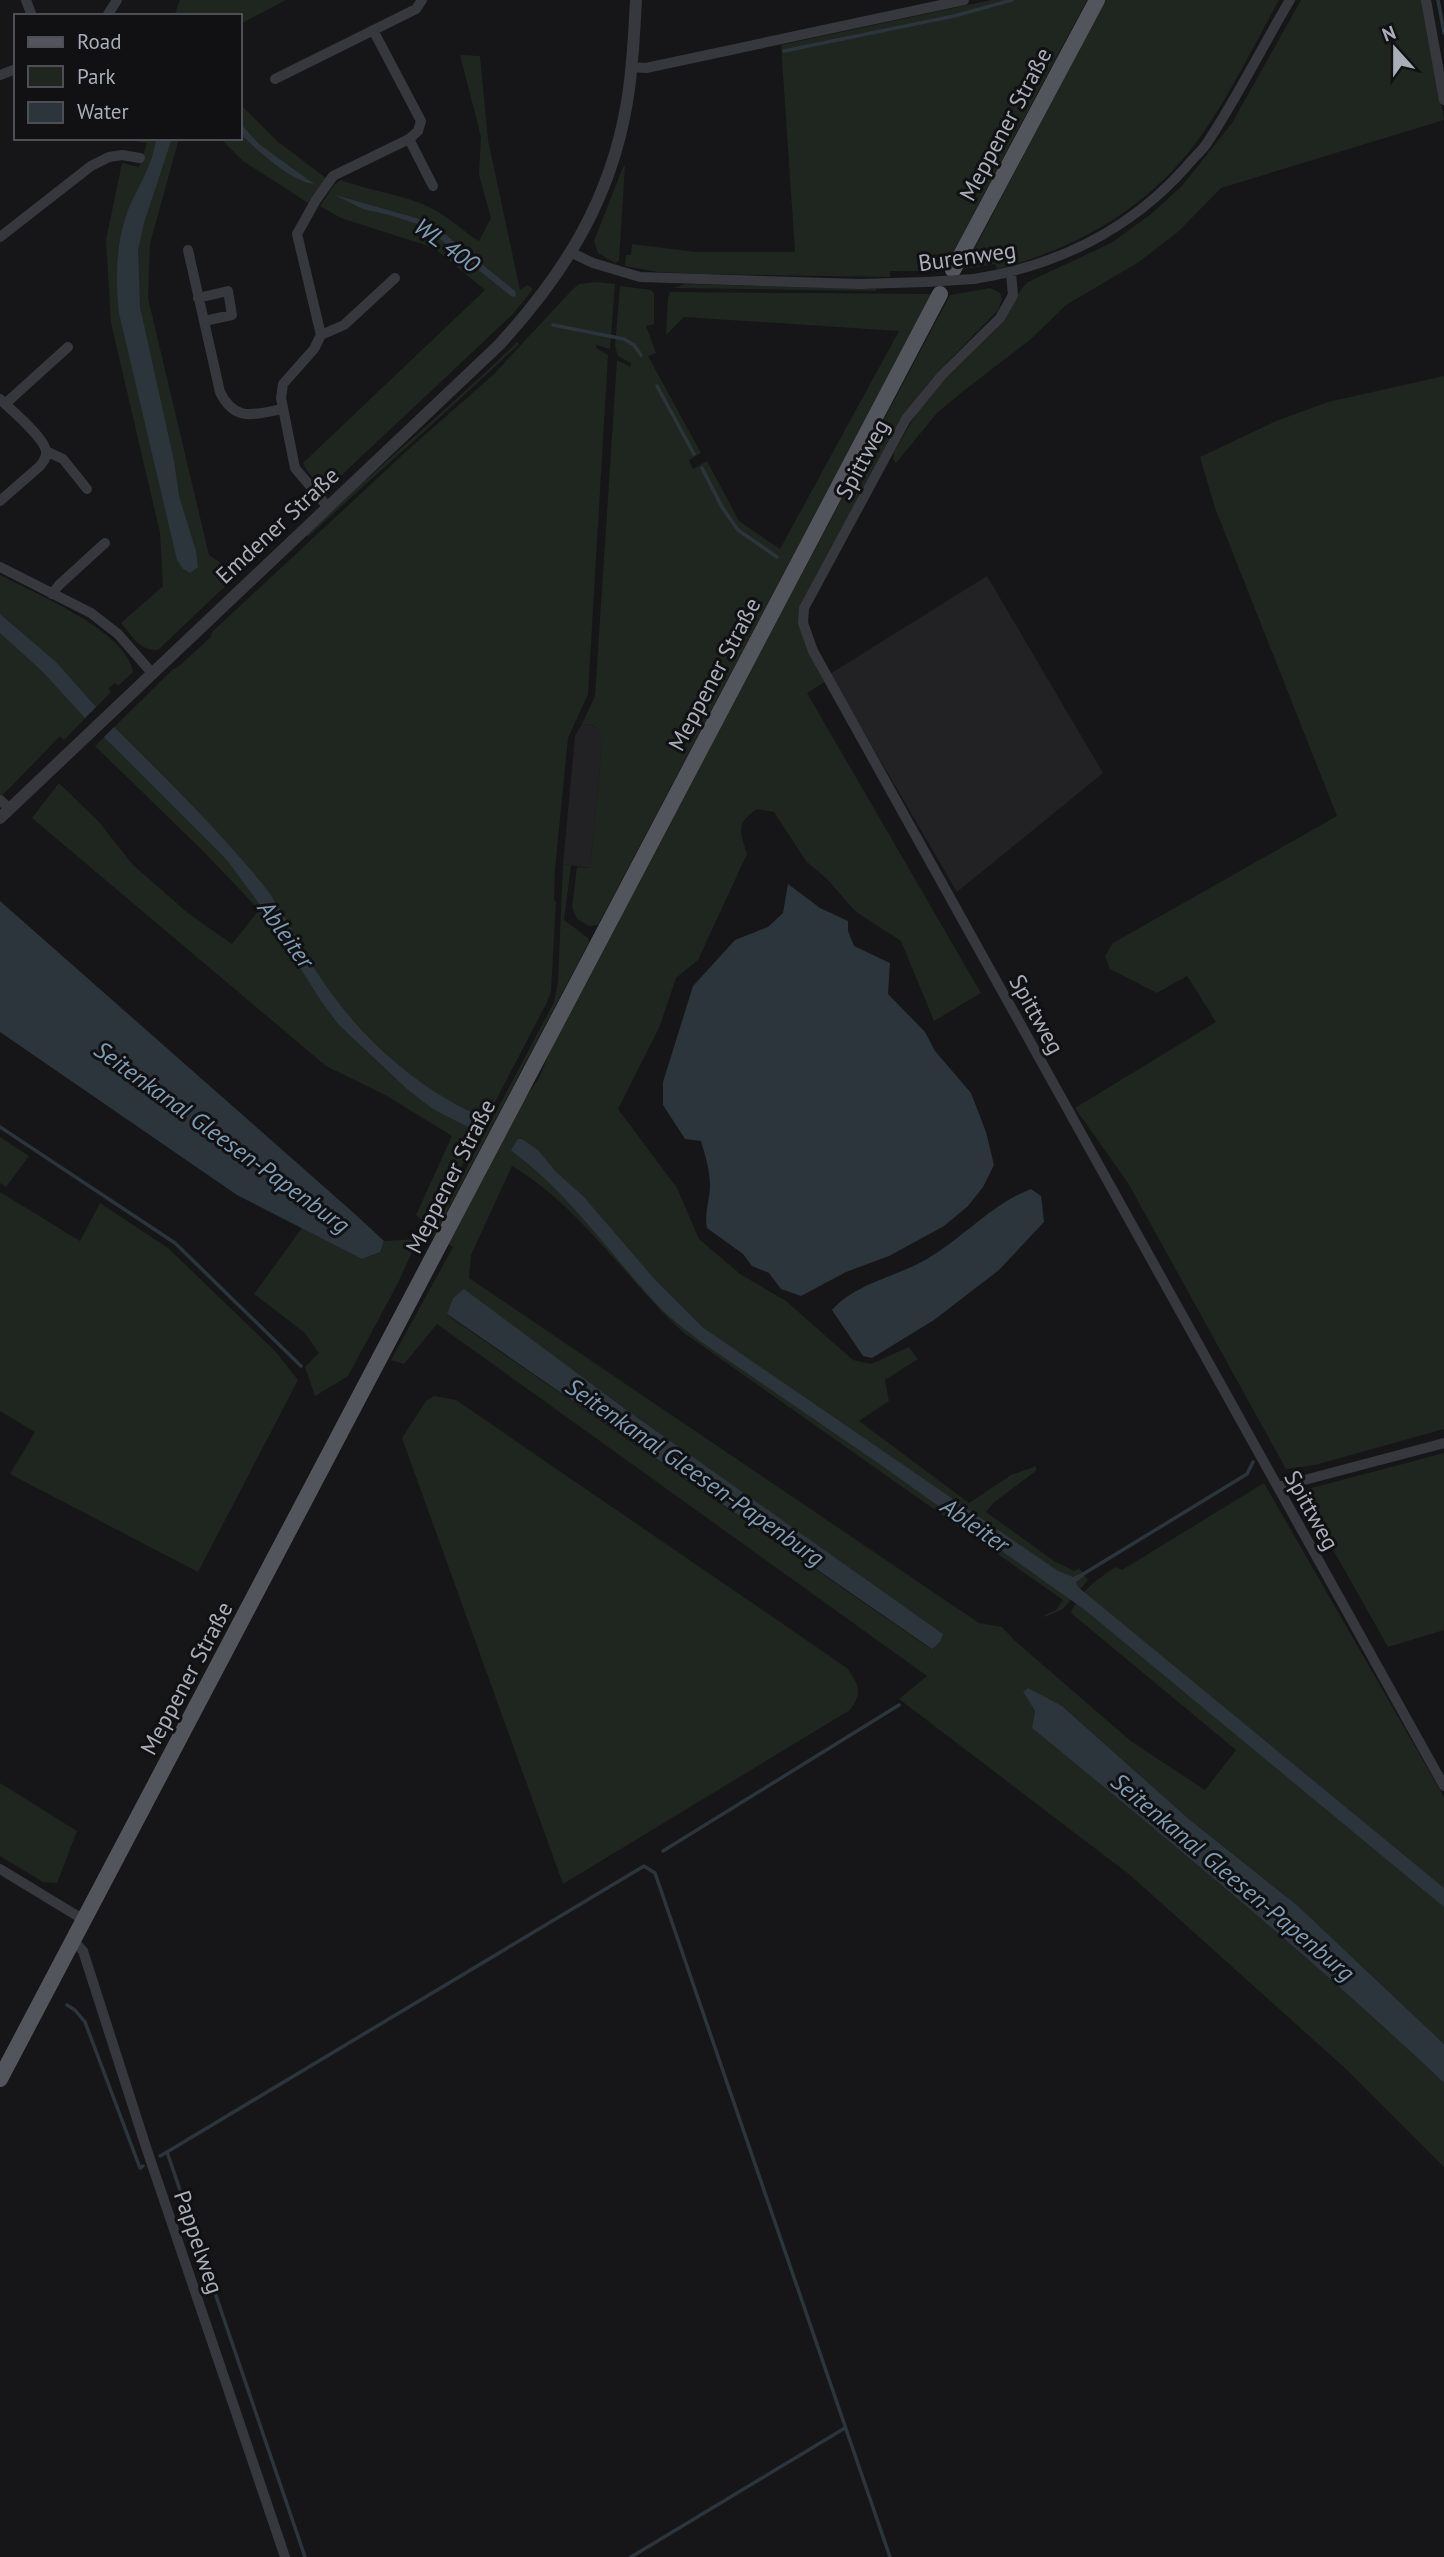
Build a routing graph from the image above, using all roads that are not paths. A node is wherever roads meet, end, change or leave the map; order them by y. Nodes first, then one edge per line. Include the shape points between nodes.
1 (422, 0) edge
2 (636, 0) edge
3 (964, 0) edge
4 (1097, 0) edge
5 (1290, 0) edge
6 (1426, 0) edge
7 (373, 30) junction
8 (631, 67) junction
9 (275, 79) dead end
10 (1444, 100) edge
11 (409, 139) junction
12 (140, 158) dead end
13 (433, 186) dead end
14 (0, 237) edge
15 (188, 250) dead end
16 (572, 253) junction
17 (953, 270) dead end
18 (1012, 273) junction
19 (395, 278) dead end
20 (940, 294) dead end
21 (198, 298) junction
22 (204, 321) junction
23 (321, 335) junction
24 (68, 346) dead end
25 (3, 402) edge
26 (283, 409) junction
27 (47, 451) junction
28 (87, 489) dead end
29 (0, 501) edge
30 (327, 506) junction
31 (105, 543) dead end
32 (0, 567) edge
33 (52, 594) junction
34 (152, 673) junction
35 (5, 804) edge
36 (0, 818) edge
37 (1444, 1443) edge
38 (1278, 1487) junction
39 (1444, 1786) edge
40 (0, 1869) edge
41 (84, 1920) junction
42 (74, 1941) junction
43 (0, 2079) edge
44 (285, 2557) edge

1 - 7 street via 416,9
2 - 8 street, Emdener Straße
3 - 8 street via 659,65
4 - 17 main road, Meppener Straße
5 - 18 street, Burenweg via 1206,145 1162,193 1109,233
6 - 10 street
7 - 9 street
7 - 11 street via 421,121
8 - 16 street, Emdener Straße via 621,134 610,170
11 - 13 street
11 - 23 street via 334,176 297,234
12 - 14 street via 109,157 91,166
15 - 21 street
16 - 18 street, Burenweg, bridge via 640,277 860,284
16 - 30 street, Emdener Straße via 534,307 499,345
18 - 38 street, Spittweg via 1013,295 1000,318 941,376 906,419 804,608 805,632
19 - 23 street via 344,325
20 - 41 main road, Meppener Straße
21 - 22 street
21 - 22 street via 228,291 232,315
22 - 26 street via 227,407 252,415
23 - 26 street via 283,384
24 - 25 street
25 - 27 street
26 - 30 street via 295,468
27 - 28 street via 63,459
27 - 29 street via 40,466
30 - 34 street, Emdener Straße
31 - 33 street
32 - 33 street
33 - 34 street via 91,613 118,634
34 - 35 street, Emdener Straße
35 - 36 street, Emdener Straße
37 - 38 street
38 - 39 street, Spittweg
40 - 41 street
41 - 42 main road, Meppener Straße
42 - 43 main road, Meppener Straße
42 - 44 street, Pappelweg via 83,1951

